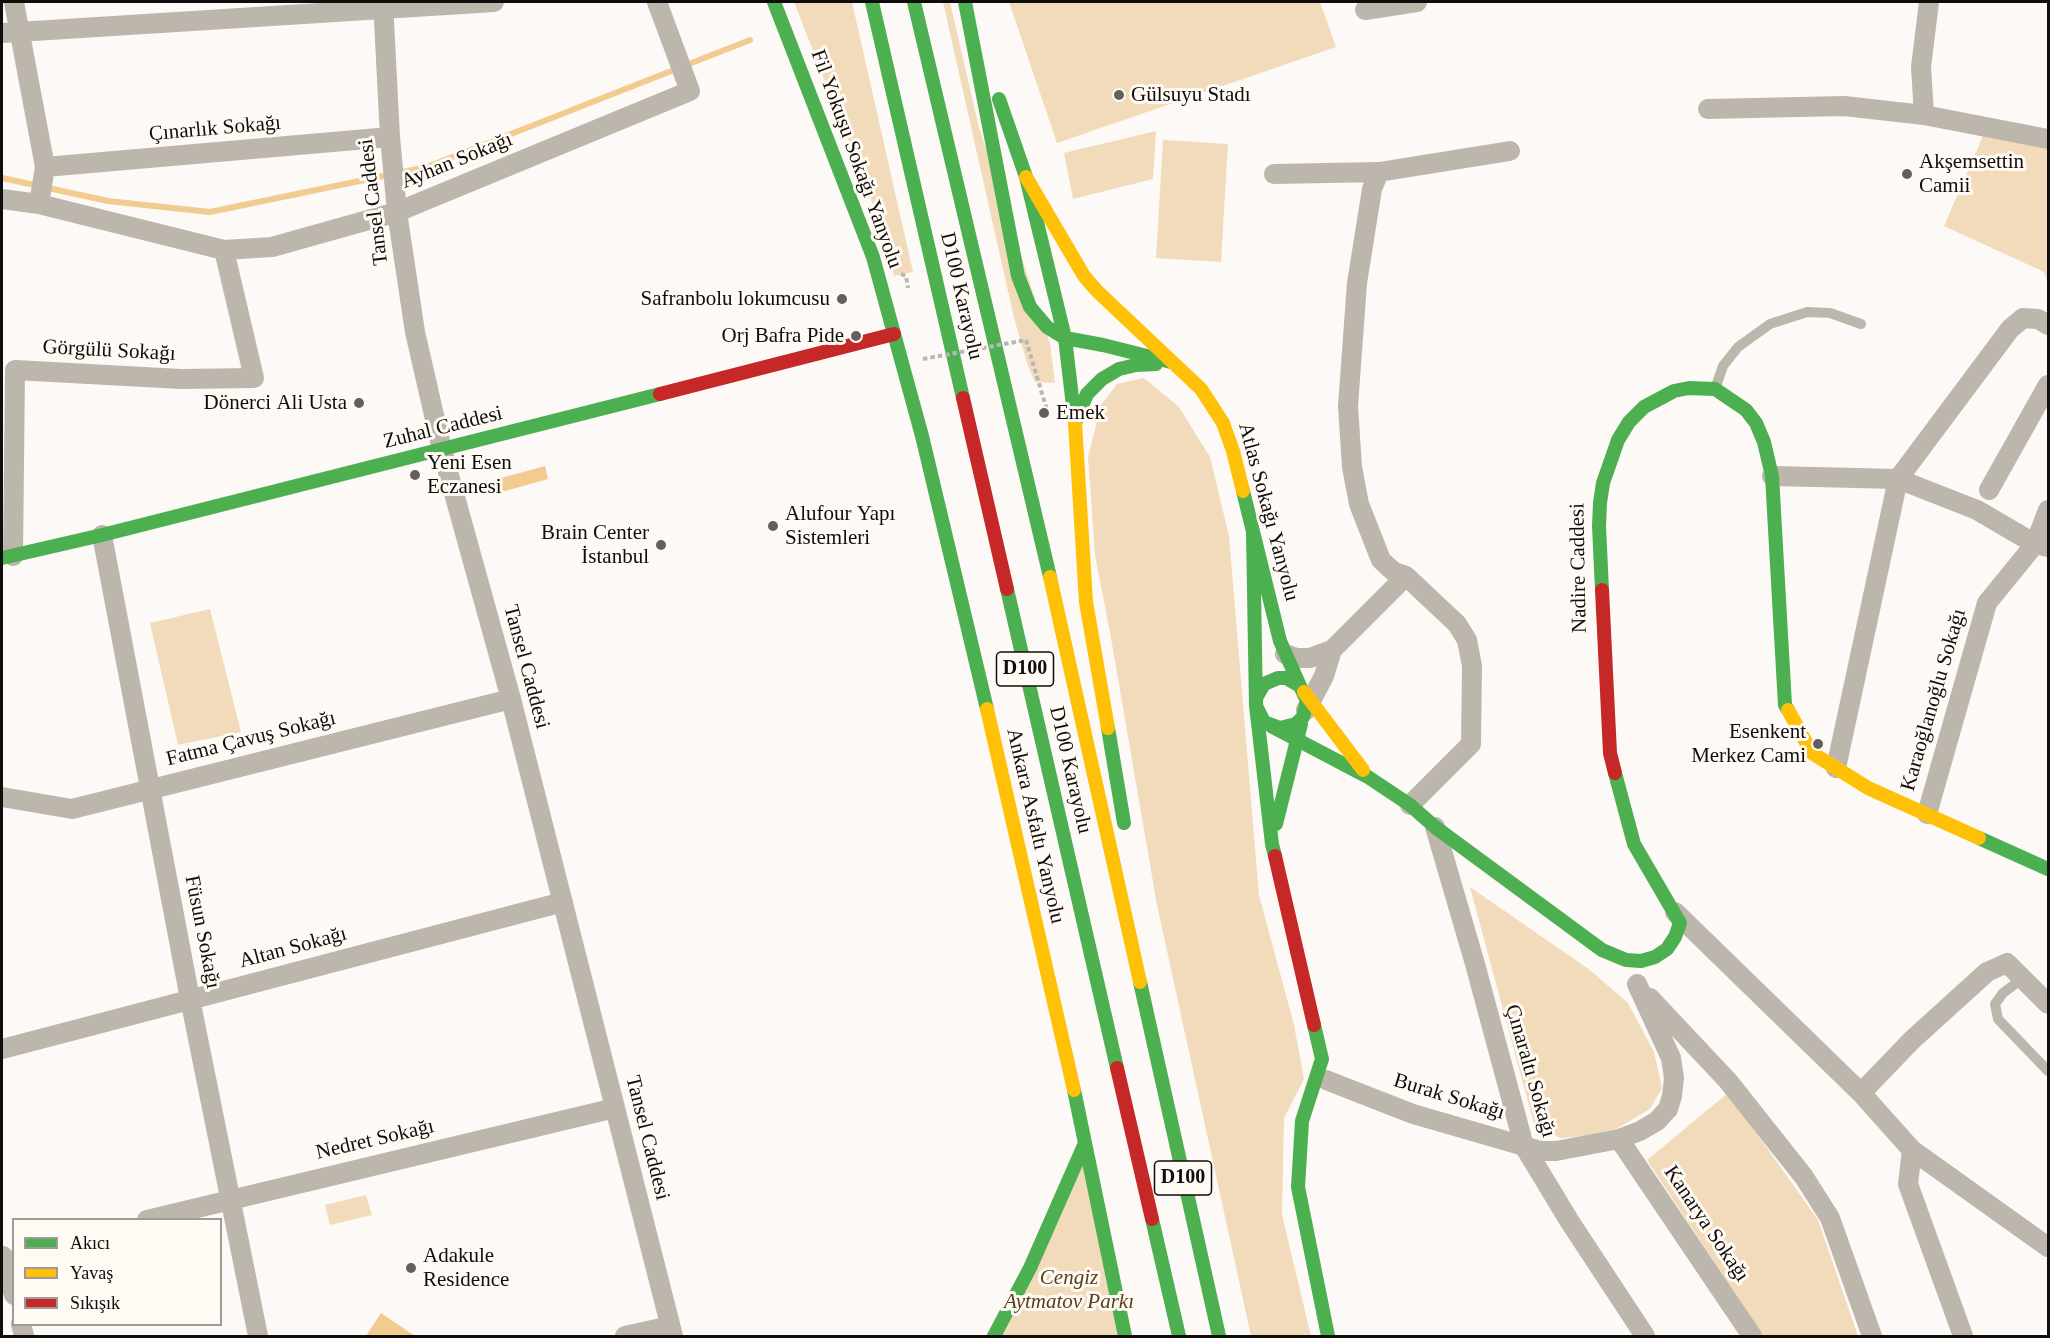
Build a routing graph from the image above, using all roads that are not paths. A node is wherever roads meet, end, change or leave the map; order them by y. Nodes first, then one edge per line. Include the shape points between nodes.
1 (14, 2) edge
2 (494, 2) edge
3 (657, 2) edge
4 (774, 2) edge
5 (872, 2) edge
6 (914, 2) edge
7 (968, 2) edge
8 (1417, 2) edge
9 (1929, 2) edge
10 (383, 5) edge
11 (1365, 10) dead end
12 (11, 32) edge
13 (1708, 109) dead end
14 (1924, 115) junction
15 (390, 137) junction
16 (2049, 139) edge
17 (1510, 151) dead end
18 (45, 168) junction
19 (1379, 172) junction
20 (1274, 174) dead end
21 (1026, 177) junction
22 (2, 199) edge
23 (39, 204) junction
24 (397, 212) junction
25 (224, 250) junction
26 (1861, 324) dead end
27 (2049, 325) edge
28 (894, 334) junction
29 (1065, 338) junction
30 (1173, 363) junction
31 (2049, 385) edge
32 (1715, 389) junction
33 (1075, 423) junction
34 (442, 450) junction
35 (1772, 476) junction
36 (1898, 478) junction
37 (1989, 490) dead end
38 (2049, 510) edge
39 (1253, 532) junction
40 (102, 535) junction
41 (2044, 541) edge
42 (7, 557) edge
43 (1406, 576) junction
44 (1332, 650) junction
45 (1285, 654) junction
46 (511, 699) junction
47 (1304, 699) junction
48 (1256, 706) junction
49 (1271, 726) junction
50 (1297, 740) junction
51 (1836, 768) junction
52 (1368, 777) junction
53 (151, 789) junction
54 (2, 797) edge
55 (1410, 805) junction
56 (1927, 814) junction
57 (1435, 827) junction
58 (1126, 834) dead end
59 (1272, 844) junction
60 (1130, 868) dead end
61 (2049, 869) edge
62 (563, 902) junction
63 (1673, 910) junction
64 (1617, 956) junction
65 (2023, 978) junction
66 (1637, 984) junction
67 (190, 999) junction
68 (2049, 1004) edge
69 (1147, 1019) junction
70 (2, 1049) edge
71 (2049, 1071) edge
72 (1326, 1080) dead end
73 (1861, 1093) junction
74 (615, 1108) junction
75 (1619, 1139) junction
76 (1085, 1143) junction
77 (1524, 1146) junction
78 (1912, 1150) junction
79 (230, 1199) junction
80 (155, 1218) edge
81 (2049, 1247) edge
82 (6, 1255) edge
83 (12, 1285) edge
84 (671, 1331) edge
85 (1124, 1334) edge
86 (258, 1336) edge
87 (625, 1336) edge
88 (994, 1336) edge
89 (1179, 1336) edge
90 (1219, 1336) edge
91 (1328, 1336) edge
92 (1645, 1336) edge
93 (1752, 1336) edge
94 (1872, 1336) edge
95 (1963, 1336) edge

1 - 12 street
2 - 10 street
3 - 24 street, Ayhan Sokağı via 690,91
4 - 28 main road, Fil Yokuşu Sokağı Yanyolu via 873,258
5 - 89 main road, D100 Karayolu / D100
6 - 69 main road, D100 Karayolu / D100 via 1045,557
7 - 21 main road
7 - 29 main road via 1018,276 1036,315
8 - 11 street
9 - 14 street via 1922,67
10 - 12 street
10 - 15 street, Tansel Caddesi
12 - 18 street
13 - 14 street via 1844,106
14 - 16 street
15 - 18 street, Çınarlık Sokağı
15 - 24 street, Tansel Caddesi
17 - 19 street
18 - 23 street
19 - 20 street
19 - 43 street via 1372,189 1357,283 1348,406 1352,467 1359,504 1381,560 1394,572
21 - 29 main road
21 - 30 main road, Atlas Sokağı Yanyolu via 1084,276
22 - 23 street, Ayhan Sokağı
23 - 25 street, Ayhan Sokağı
24 - 25 street, Ayhan Sokağı via 272,247
24 - 34 street, Tansel Caddesi via 415,332
25 - 42 street, Görgülü Sokağı via 254,378 181,379 15,370
26 - 32 lane via 1830,313 1807,312 1770,324 1738,347 1723,366
27 - 36 street via 2038,319 2022,318 2010,329
28 - 34 main road, Zuhal Caddesi
28 - 76 main road, Ankara Asfaltı Yanyolu via 961,596
29 - 30 main road
29 - 33 main road
30 - 33 main road via 1136,364 1102,379 1087,394
30 - 39 main road, Atlas Sokağı Yanyolu via 1201,389 1223,423
31 - 37 street
32 - 35 main road via 1746,410 1756,423
32 - 63 main road, Nadire Caddesi via 1674,391 1644,407 1618,440 1600,503 1610,753 1634,844
33 - 58 main road via 1086,602
34 - 40 main road, Zuhal Caddesi
34 - 46 street, Tansel Caddesi
35 - 36 street
35 - 51 main road via 1785,705 1812,753
36 - 41 street
36 - 51 street
38 - 41 street, Karaoğlanoğlu Sokağı
39 - 45 main road, Atlas Sokağı Yanyolu
39 - 48 main road
40 - 42 main road, Zuhal Caddesi
40 - 53 street, Füsun Sokağı
41 - 56 street, Karaoğlanoğlu Sokağı via 1987,603
43 - 44 street
43 - 55 street via 1457,624 1467,640 1472,666 1471,744
44 - 45 street via 1310,658
44 - 47 street via 1324,676
45 - 47 main road, Atlas Sokağı Yanyolu
46 - 53 street, Fatma Çavuş Sokağı
46 - 62 street, Tansel Caddesi
47 - 48 main road via 1286,678 1270,680 1259,691
47 - 49 main road via 1296,724 1288,728
47 - 50 main road
47 - 52 main road, Nadire Caddesi
48 - 49 main road
48 - 59 main road
49 - 50 main road, Nadire Caddesi
50 - 52 main road, Nadire Caddesi
50 - 59 main road
51 - 56 main road via 1868,788
52 - 55 main road, Nadire Caddesi
53 - 54 street, Fatma Çavuş Sokağı via 72,809
53 - 67 street, Füsun Sokağı
55 - 57 main road, Nadire Caddesi
56 - 61 main road
57 - 64 main road, Nadire Caddesi via 1602,950
57 - 77 street, Çınaraltı Sokağı
59 - 91 main road via 1322,1059 1302,1120 1298,1187
60 - 69 main road
62 - 67 street, Altan Sokağı
62 - 74 street, Tansel Caddesi
63 - 64 main road, Nadire Caddesi via 1680,923 1667,949 1641,961
63 - 73 street
64 - 66 street
65 - 68 street
65 - 71 lane via 1995,1004 1998,1019
65 - 73 street via 2007,963 1987,972 1911,1040
66 - 75 street, Burak Sokağı via 1671,1058 1673,1087 1668,1109 1657,1121
66 - 94 street via 1728,1081 1804,1177 1830,1218
67 - 70 street, Altan Sokağı
67 - 79 street, Füsun Sokağı
69 - 90 main road, D100 Karayolu / D100
72 - 77 street, Burak Sokağı via 1413,1114
73 - 78 street
74 - 79 street, Nedret Sokağı
74 - 84 street, Tansel Caddesi
75 - 77 street, Burak Sokağı via 1556,1151
75 - 93 street, Kanarya Sokağı
76 - 85 main road, Ankara Asfaltı Yanyolu
76 - 88 main road via 1030,1268
77 - 92 street, Çınaraltı Sokağı
78 - 81 street
78 - 95 street via 1908,1184
79 - 80 street, Nedret Sokağı
79 - 86 street, Füsun Sokağı
82 - 83 street
84 - 87 street

